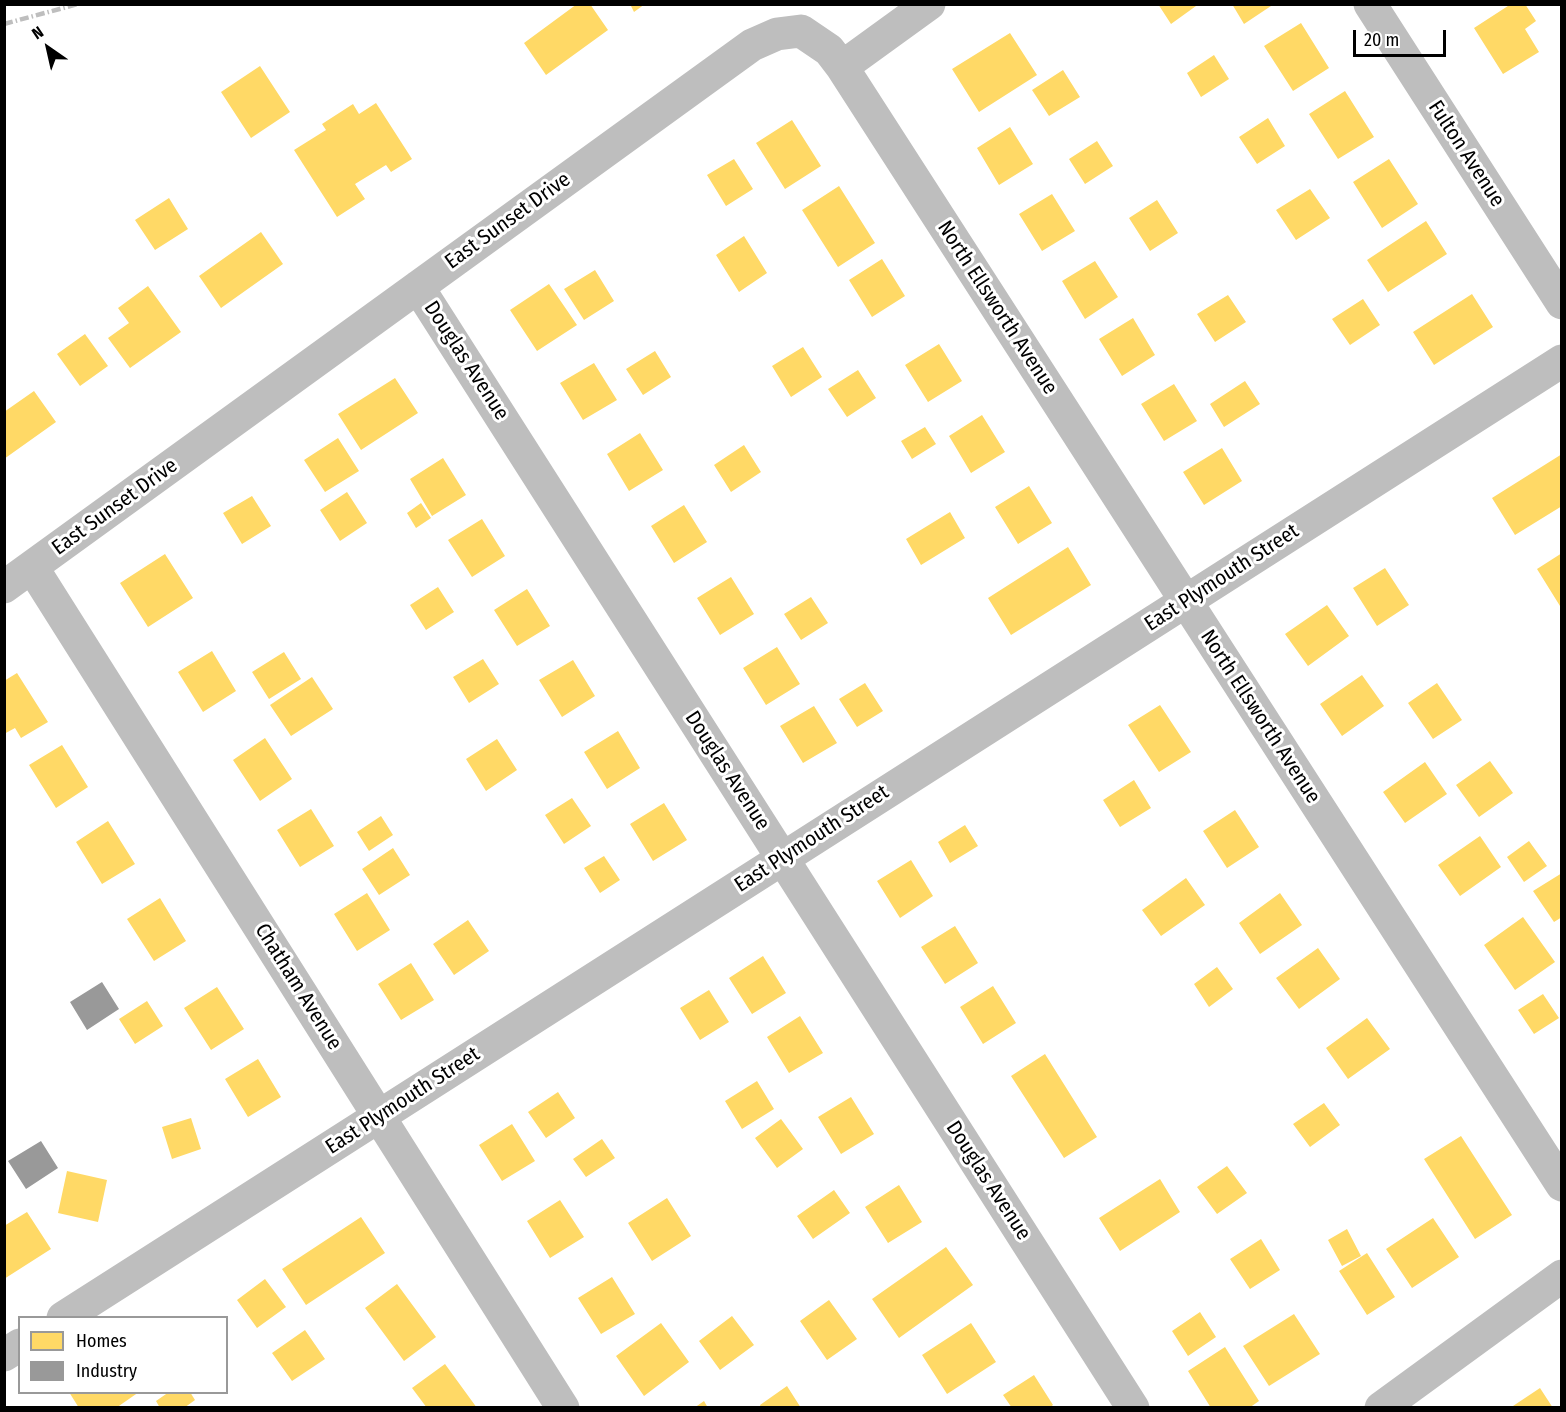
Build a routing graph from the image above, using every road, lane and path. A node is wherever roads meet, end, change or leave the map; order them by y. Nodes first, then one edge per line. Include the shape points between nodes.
1 (929, 4) edge
2 (1370, 4) edge
3 (842, 67) junction
4 (418, 287) junction
5 (1562, 303) edge
6 (1562, 361) edge
7 (32, 567) junction
8 (4, 587) edge
9 (1185, 601) junction
10 (783, 858) junction
11 (379, 1116) junction
12 (1562, 1185) edge
13 (1562, 1276) edge
14 (65, 1316) edge
15 (18, 1346) edge
16 (4, 1355) edge
17 (563, 1407) edge
18 (1133, 1407) edge
19 (1381, 1407) edge

1 - 3 street
2 - 5 street, Fulton Avenue
3 - 4 street, East Sunset Drive via 829,50 801,31 777,34 752,45
3 - 9 street, North Ellsworth Avenue
4 - 7 street, East Sunset Drive
4 - 10 street, Douglas Avenue
6 - 9 street, East Plymouth Street
7 - 8 street, East Sunset Drive
7 - 11 street, Chatham Avenue
9 - 10 street, East Plymouth Street
9 - 12 street, North Ellsworth Avenue
10 - 11 street, East Plymouth Street
10 - 18 street, Douglas Avenue
11 - 14 street, East Plymouth Street
11 - 17 street, Chatham Avenue
13 - 19 street
15 - 16 street

